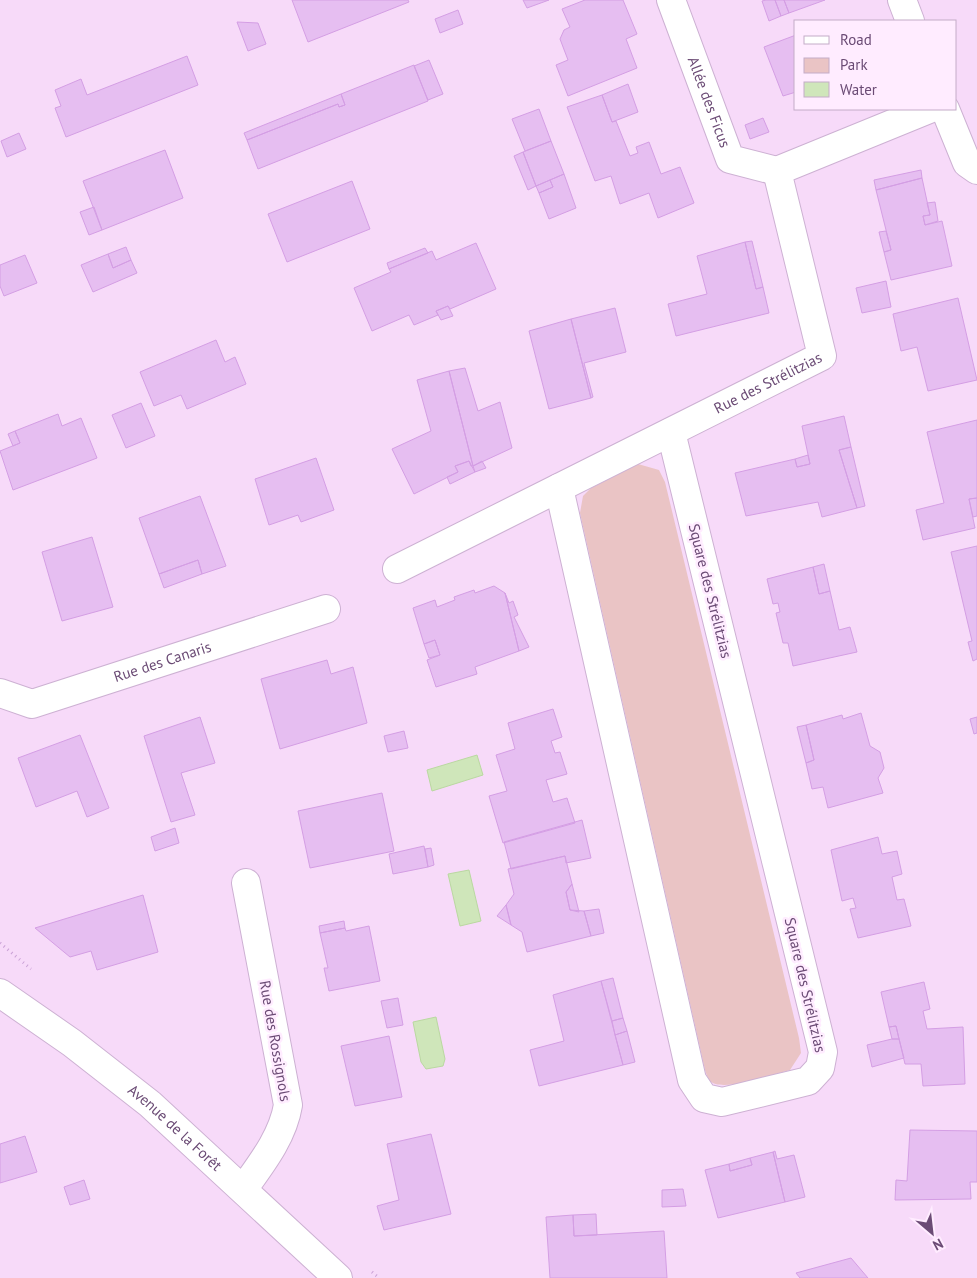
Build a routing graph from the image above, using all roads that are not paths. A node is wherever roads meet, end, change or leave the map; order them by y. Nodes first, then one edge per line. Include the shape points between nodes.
1 (671, 0) edge
2 (902, 0) edge
3 (910, 20) edge
4 (927, 110) edge
5 (945, 110) edge
6 (977, 170) edge
7 (777, 172) junction
8 (671, 432) junction
9 (559, 488) junction
10 (397, 569) dead end
11 (326, 609) dead end
12 (0, 693) edge
13 (246, 883) dead end
14 (0, 993) edge
15 (244, 1188) junction
16 (338, 1278) edge

1 - 7 street, Allée des Ficus via 730,159
2 - 3 street
4 - 7 street
5 - 6 street via 966,163
7 - 8 street, Rue des Strélitzias via 822,356
8 - 9 street, Rue des Strélitzias
8 - 9 street, Square des Strélitzias via 823,1052 820,1068 808,1081 722,1102 704,1098 692,1080
9 - 10 street, Rue des Strélitzias
11 - 12 street, Rue des Canaris via 32,704
13 - 15 street, Rue des Rossignols via 288,1105 286,1119 270,1150
14 - 15 street, Avenue de la Forêt via 150,1104
15 - 16 street, Avenue de la Forêt

